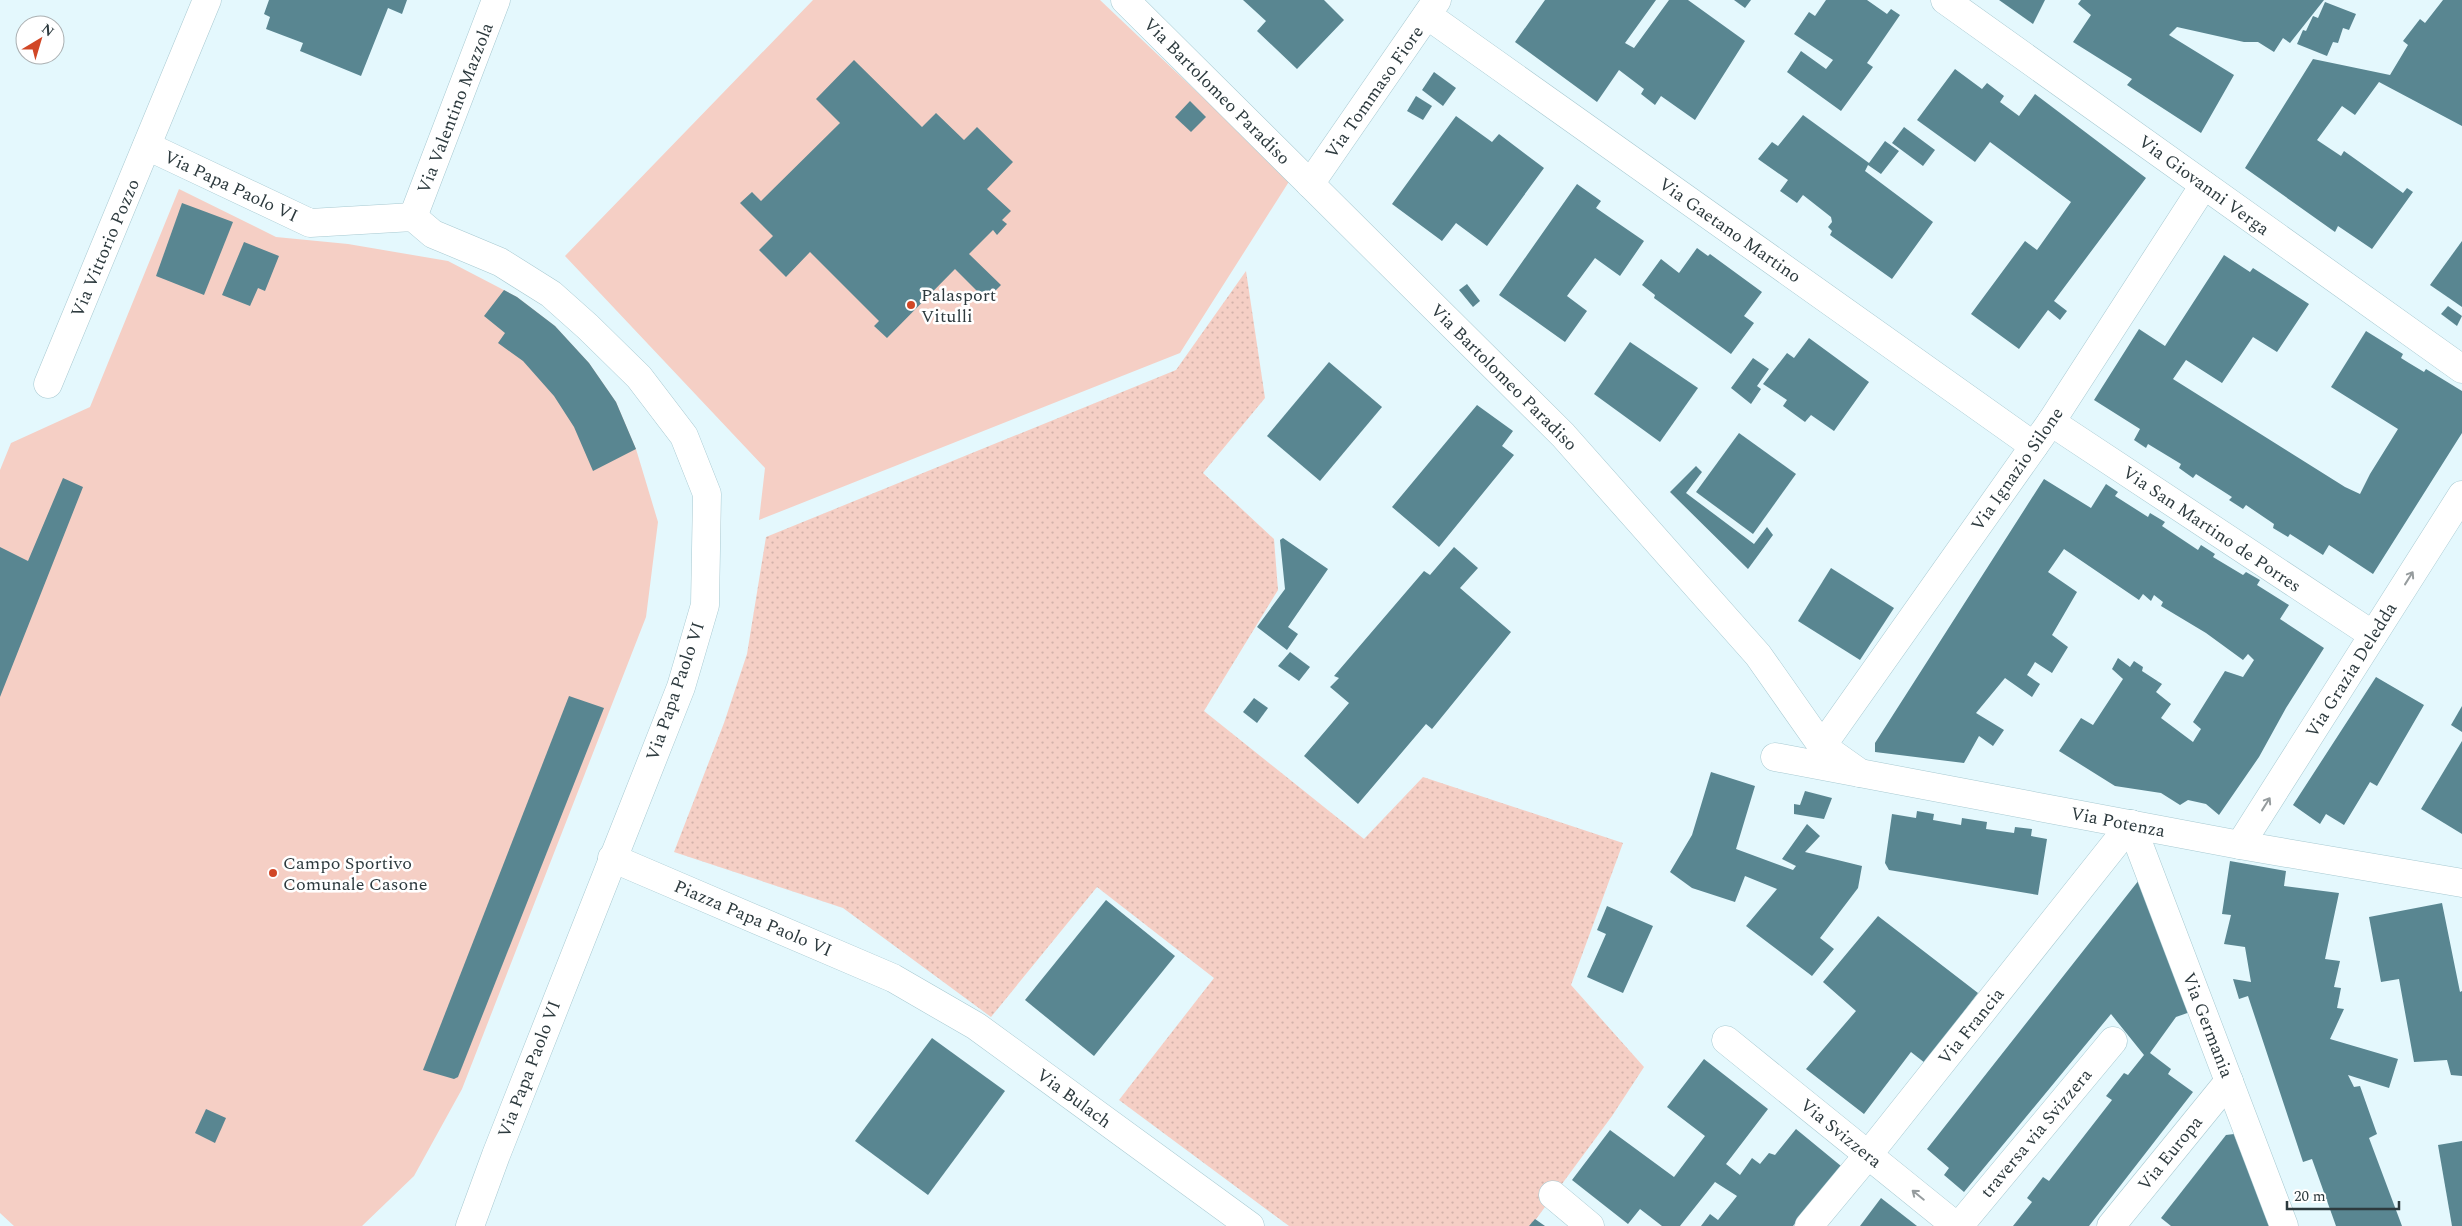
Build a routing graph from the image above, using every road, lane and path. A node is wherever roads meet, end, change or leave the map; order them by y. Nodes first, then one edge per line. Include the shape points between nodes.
1 (207, 0) edge
2 (496, 0) edge
3 (1125, 0) edge
4 (1946, 0) edge
5 (1432, 7) edge
6 (147, 146) junction
7 (1310, 184) junction
8 (2204, 184) junction
9 (413, 217) junction
10 (2462, 370) edge
11 (48, 384) dead end
12 (2051, 422) junction
13 (2034, 446) junction
14 (2462, 495) edge
15 (2373, 635) junction
16 (1822, 746) junction
17 (1775, 757) dead end
18 (1860, 773) junction
19 (2131, 824) junction
20 (2240, 845) junction
21 (612, 858) junction
22 (2462, 883) edge
23 (893, 978) joint
24 (1726, 1040) dead end
25 (2113, 1041) dead end
26 (2229, 1081) junction
27 (1868, 1155) junction
28 (1553, 1196) dead end
29 (470, 1226) edge
30 (1250, 1226) edge
31 (1590, 1226) edge
32 (1808, 1226) edge
33 (1958, 1226) edge
34 (2111, 1226) edge
35 (2284, 1226) edge

1 - 6 street, Via Vittorio Pozzo
2 - 9 street, Via Valentino Mazzola
3 - 7 street, Via Bartolomeo Paradiso
4 - 8 street, Via Giovanni Verga
5 - 7 street, Via Tommaso Fiore
5 - 13 street, Via Gaetano Martino
6 - 9 street, Via Papa Paolo VI via 310,223
6 - 11 street, Via Vittorio Pozzo
7 - 16 street, Via Bartolomeo Paradiso via 1563,435 1758,655
8 - 10 street, Via Giovanni Verga
8 - 12 street, Via Ignazio Silone
9 - 21 street, Via Papa Paolo VI via 433,234 500,262 529,280 551,294 588,327 639,377 684,436 707,494 705,605 681,687
12 - 13 street, Via Ignazio Silone
12 - 15 street, Via San Martino de Porres
13 - 16 street, Via Ignazio Silone
15 -> 14 street, Via Grazia Deledda
20 -> 15 street, Via Grazia Deledda
16 - 18 street, Via Bartolomeo Paradiso
17 - 18 street, Via Potenza
18 - 19 street, Via Potenza
19 - 20 street, Via Potenza
19 - 26 street, Via Germania
19 - 27 street, Via Francia
20 - 22 street, Via Potenza
21 - 23 street, Piazza Papa Paolo VI
21 - 29 street, Via Papa Paolo VI
23 - 30 street, Via Bulach via 976,1026
24 - 27 street, Via Svizzera
25 - 33 street, traversa via Svizzera
26 - 34 street, Via Europa
26 - 35 street, Via Germania
27 - 32 street, Via Francia
33 -> 27 street, Via Svizzera
28 - 31 street

